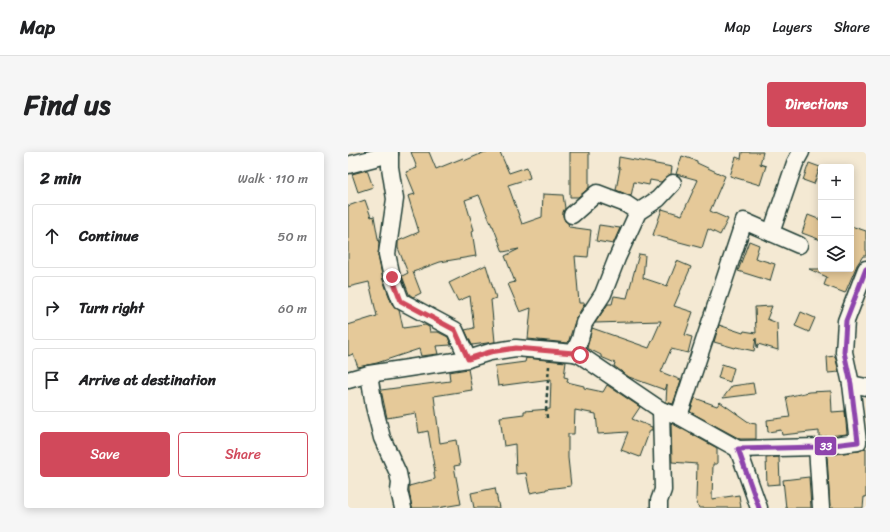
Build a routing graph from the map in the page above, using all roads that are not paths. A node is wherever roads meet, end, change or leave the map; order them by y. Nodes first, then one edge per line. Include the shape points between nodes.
1 (801, 152) edge
2 (390, 153) edge
3 (348, 165) edge
4 (673, 183) dead end
5 (638, 212) junction
6 (572, 215) dead end
7 (771, 233) junction
8 (799, 245) dead end
9 (866, 269) edge
10 (574, 353) junction
11 (468, 359) junction
12 (369, 374) junction
13 (348, 380) edge
14 (858, 386) edge
15 (661, 410) junction
16 (679, 416) junction
17 (862, 442) edge
18 (817, 447) junction
19 (738, 449) junction
20 (403, 508) edge
21 (659, 508) edge
22 (759, 508) edge
23 (821, 508) edge

1 - 7 street
2 - 3 street
2 - 11 street via 395,199 387,254 401,301 455,330
4 - 5 street via 658,199
5 - 6 street via 626,204 597,193
5 - 10 street via 603,294 584,323
7 - 8 street
7 - 16 street via 744,221
9 - 14 street via 846,321 844,352
10 - 11 street via 516,348
10 - 15 street
11 - 12 street
12 - 13 street
12 - 20 street via 382,438 398,474
14 - 17 street
15 - 16 street
15 - 21 street via 663,490
16 - 19 street
17 - 18 street
18 - 19 street
18 - 23 street
19 - 22 street

